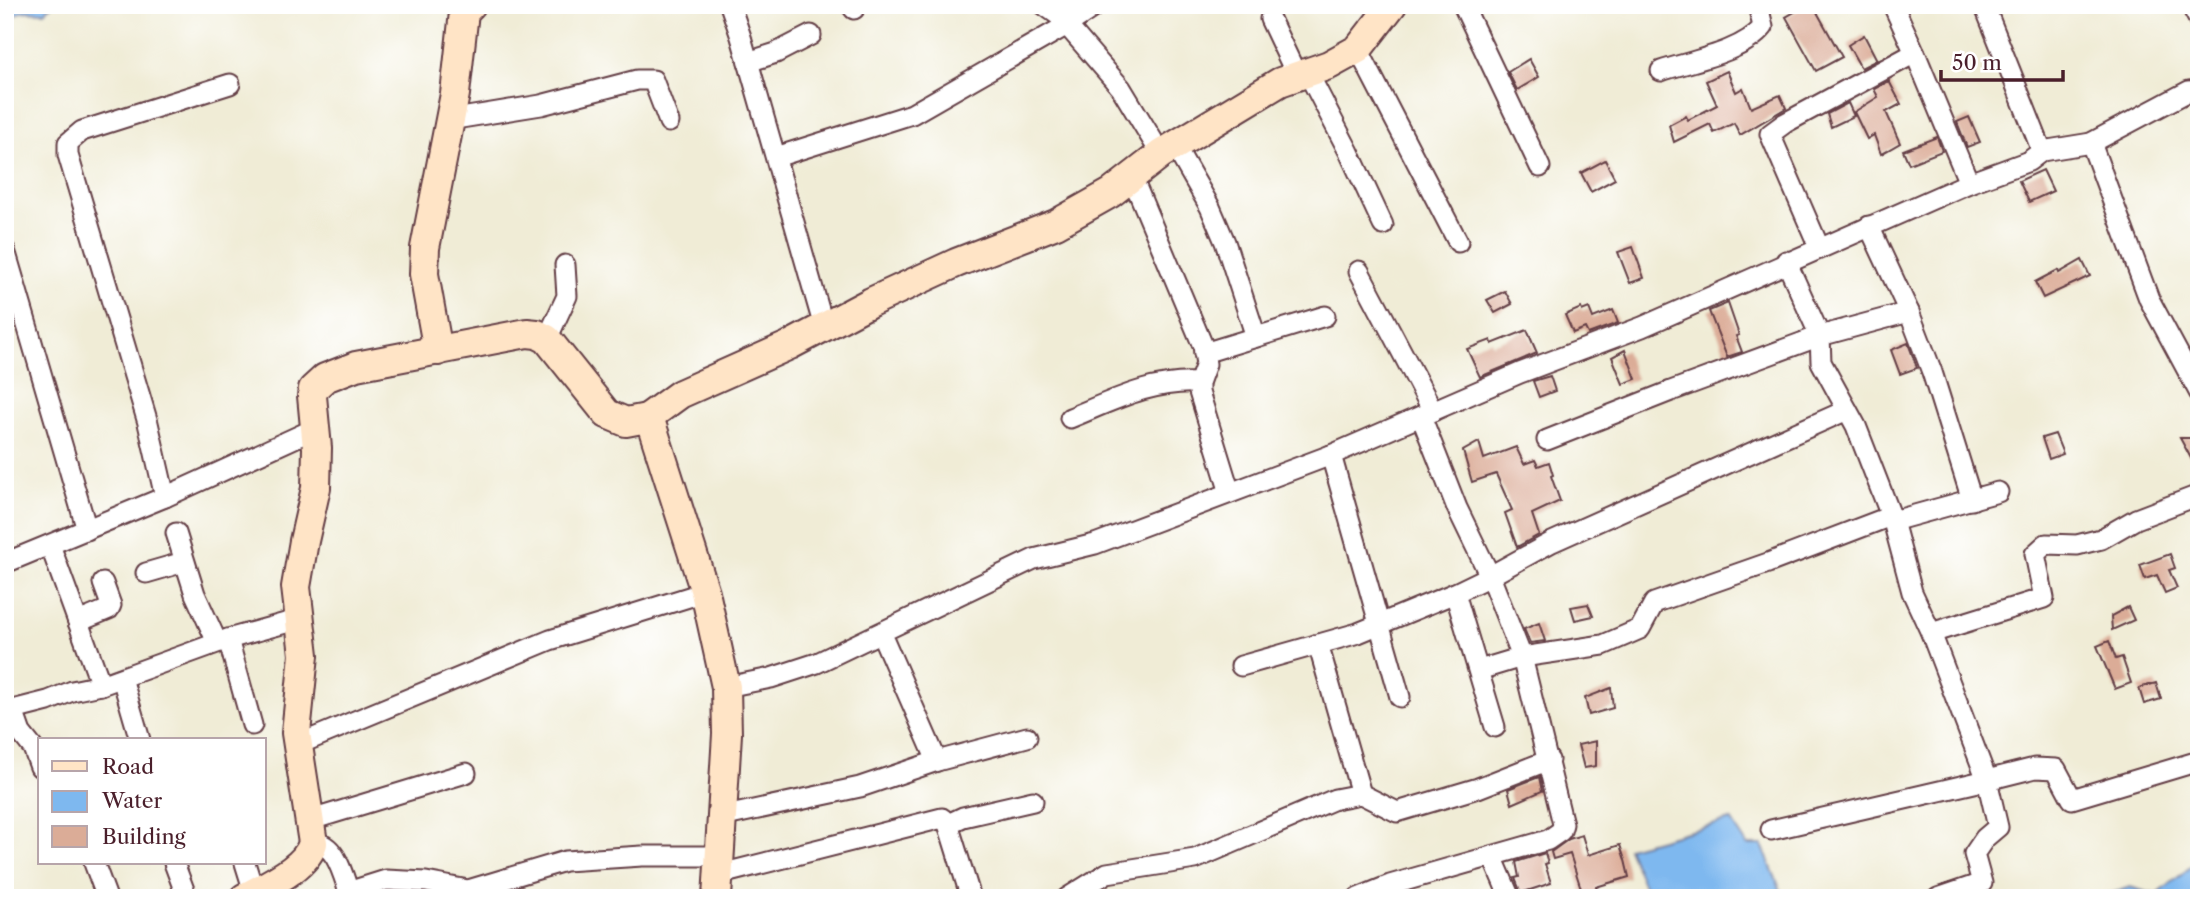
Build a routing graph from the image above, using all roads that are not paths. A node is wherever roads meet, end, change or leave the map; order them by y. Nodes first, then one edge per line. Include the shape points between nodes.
1 (730, 5) edge
2 (1044, 5) edge
3 (1097, 5) edge
4 (1392, 5) edge
5 (1463, 5) edge
6 (1758, 5) edge
7 (1893, 5) edge
8 (1984, 5) edge
9 (2191, 5) edge
10 (469, 6) edge
11 (1270, 19) dead end
12 (2199, 20) edge
13 (1067, 25) junction
14 (811, 35) dead end
15 (1358, 49) junction
16 (1915, 53) junction
17 (748, 62) junction
18 (1661, 71) dead end
19 (1302, 74) junction
20 (230, 84) dead end
21 (2199, 90) edge
22 (449, 120) junction
23 (669, 122) dead end
24 (2091, 143) junction
25 (1168, 150) junction
26 (2042, 151) junction
27 (776, 158) junction
28 (1540, 167) dead end
29 (1132, 177) junction
30 (1969, 183) junction
31 (1383, 225) dead end
32 (1869, 226) junction
33 (1458, 242) dead end
34 (1819, 247) junction
35 (5, 250) edge
36 (1786, 261) junction
37 (565, 265) dead end
38 (1359, 271) dead end
39 (1909, 312) junction
40 (1325, 316) dead end
41 (824, 327) junction
42 (1820, 336) junction
43 (1256, 337) junction
44 (547, 339) junction
45 (438, 351) junction
46 (1204, 353) junction
47 (1199, 383) junction
48 (2199, 392) edge
49 (1847, 410) junction
50 (1427, 413) junction
51 (647, 418) junction
52 (1070, 418) dead end
53 (314, 429) junction
54 (1547, 440) dead end
55 (1331, 455) junction
56 (1998, 492) dead end
57 (1230, 493) junction
58 (2199, 495) edge
59 (166, 497) junction
60 (1972, 500) junction
61 (1892, 518) junction
62 (87, 530) junction
63 (176, 533) dead end
64 (50, 545) junction
65 (184, 562) junction
66 (5, 563) edge
67 (146, 573) dead end
68 (1490, 576) junction
69 (103, 583) dead end
70 (705, 592) junction
71 (1455, 593) junction
72 (300, 618) junction
73 (78, 622) junction
74 (1379, 625) junction
75 (881, 633) junction
76 (1931, 634) junction
77 (223, 640) junction
78 (1318, 644) junction
79 (1522, 657) junction
80 (1241, 666) dead end
81 (1479, 670) junction
82 (122, 678) junction
83 (101, 685) junction
84 (726, 687) junction
85 (1399, 697) dead end
86 (9, 711) edge
87 (252, 725) dead end
88 (1495, 727) dead end
89 (1027, 737) dead end
90 (139, 738) edge
91 (297, 745) junction
92 (1549, 760) junction
93 (937, 761) junction
94 (2199, 761) edge
95 (38, 762) edge
96 (466, 774) dead end
97 (1987, 780) junction
98 (1362, 794) junction
99 (1033, 801) dead end
100 (721, 817) junction
101 (948, 824) junction
102 (1771, 830) dead end
103 (312, 832) junction
104 (1492, 856) junction
105 (94, 864) edge
106 (174, 864) edge
107 (245, 864) edge
108 (717, 876) edge
109 (1984, 890) edge
110 (249, 895) edge
111 (349, 895) edge
112 (107, 898) edge
113 (187, 898) edge
114 (971, 898) edge
115 (1066, 898) edge
116 (1358, 898) edge
117 (1510, 898) edge
118 (1938, 898) edge

1 - 17 street
2 - 13 street
3 - 13 street
4 - 15 street
5 - 28 street
6 - 18 street via 1763,27 1756,36
7 - 16 street
8 - 26 street
9 - 12 street
10 - 22 street via 464,12
11 - 19 street
13 - 25 street
13 - 27 street via 912,114
14 - 17 street
15 - 19 street
15 - 33 street
16 - 30 street
16 - 34 street via 1770,134
17 - 27 street
19 - 25 street via 1280,82
19 - 31 street via 1349,152
20 - 59 street via 82,131 68,144
21 - 24 street via 2189,90
22 - 23 street via 653,80
22 - 45 street via 425,248 424,274
24 - 26 street
24 - 48 street via 2149,299
25 - 29 street
25 - 43 street via 1210,208 1226,242
26 - 30 street via 2029,161
27 - 41 street
29 - 41 street via 1056,224 956,263
29 - 46 street
30 - 32 street
32 - 34 street
32 - 39 street
34 - 36 street
35 - 62 street
36 - 42 street
36 - 50 street via 1642,327
37 - 44 street via 566,296
38 - 50 street
39 - 42 street
39 - 60 street
40 - 43 street
41 - 51 street via 680,394
42 - 49 street via 1821,362
42 - 54 street
43 - 46 street
44 - 45 street via 527,333
44 - 51 street via 607,414 626,422
45 - 53 street via 356,366 325,378 313,389
46 - 47 street via 1206,364
47 - 52 street via 1153,386
47 - 57 street
49 - 61 street
49 - 68 street via 1565,537
50 - 55 street
50 - 68 street via 1457,508
51 - 70 street
53 - 59 street
53 - 72 street via 317,488 296,587
55 - 57 street
55 - 74 street
56 - 60 street
57 - 75 street via 1095,544 1034,559
58 - 76 street via 2136,519 2101,539 2077,545 2046,544 2035,554 2044,598
59 - 62 street
60 - 61 street
61 - 76 street via 1912,592
61 - 79 street via 1654,603 1640,629 1603,645
62 - 64 street
63 - 65 street
64 - 66 street
64 - 73 street
65 - 67 street
65 - 77 street via 195,594
68 - 71 street
68 - 79 street
69 - 73 street via 109,609
70 - 84 street
70 - 91 street via 550,640
71 - 74 street
71 - 81 street
72 - 77 street
72 - 91 street via 304,674
73 - 83 street
74 - 78 street
74 - 85 street
75 - 84 street via 817,663
75 - 93 street
76 - 97 street
77 - 82 street
77 - 87 street
78 - 80 street
78 - 98 street
79 - 81 street
79 - 92 street
81 - 88 street
82 - 83 street
82 - 90 street
83 - 86 street
84 - 100 street
86 - 95 street
89 - 93 street
91 - 103 street
92 - 98 street via 1478,788 1397,812
92 - 104 street via 1561,831 1548,840
93 - 100 street via 860,787
94 - 97 street via 2072,799 2056,769 2035,768
96 - 103 street
97 - 102 street
97 - 109 street via 1998,827 1974,854
98 - 115 street via 1335,799 1195,859 1107,873
99 - 101 street
100 - 108 street
101 - 108 street via 942,818
101 - 114 street
103 - 110 street via 308,856 299,866
103 - 111 street via 332,850
104 - 116 street
104 - 117 street
105 - 112 street
106 - 113 street
107 - 110 street
108 - 111 street via 642,856 565,861 468,890 386,880
109 - 118 street

